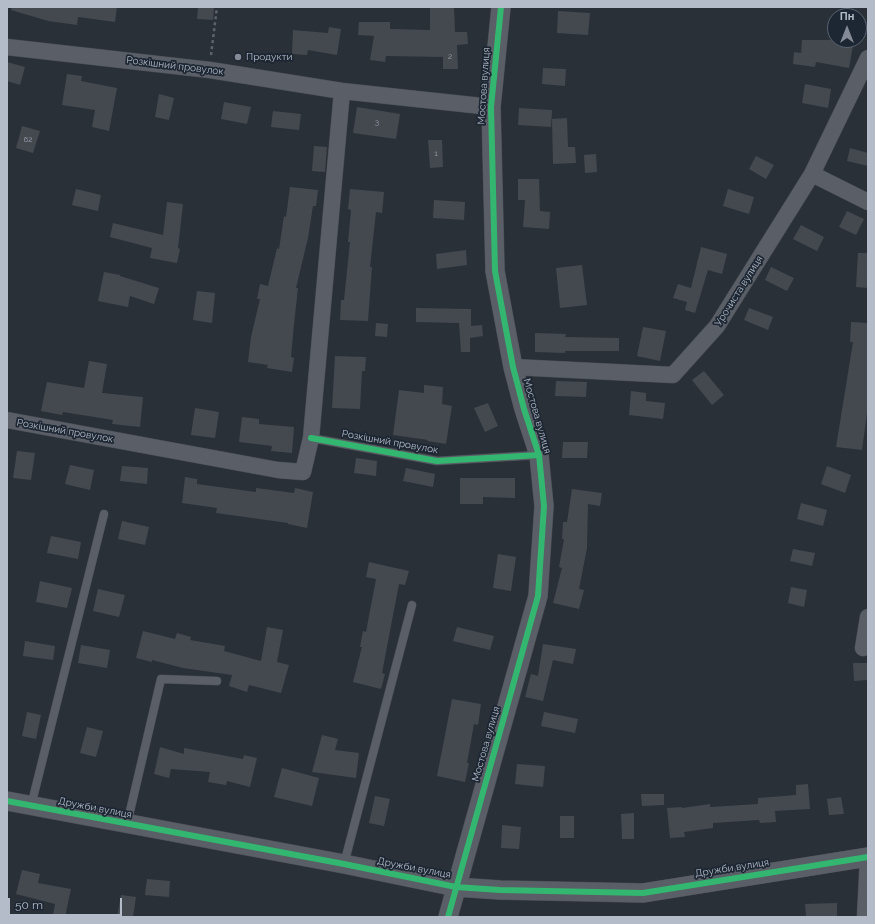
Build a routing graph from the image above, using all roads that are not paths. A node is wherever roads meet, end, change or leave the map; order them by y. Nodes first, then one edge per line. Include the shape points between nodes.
1 (500, 7) edge
2 (7, 47) edge
3 (868, 58) edge
4 (342, 91) junction
5 (491, 107) junction
6 (812, 174) junction
7 (868, 202) edge
8 (513, 367) junction
9 (7, 420) edge
10 (310, 438) junction
11 (539, 455) junction
12 (104, 514) dead end
13 (412, 605) dead end
14 (868, 617) edge
15 (863, 648) dead end
16 (217, 681) dead end
17 (7, 801) edge
18 (31, 806) junction
19 (127, 824) junction
20 (868, 857) edge
21 (344, 864) junction
22 (456, 887) junction
23 (448, 917) edge
24 (865, 917) edge

1 - 5 street, Мостова вулиця
2 - 4 street, Розкішний провулок via 210,70
3 - 6 street, Урочиста вулиця
4 - 5 street, Розкішний провулок
4 - 10 street, Розкішний провулок
5 - 8 street, Мостова вулиця via 495,271
6 - 7 street
6 - 8 street, Урочиста вулиця via 717,326 673,375
8 - 11 street, Мостова вулиця
9 - 10 street, Розкішний провулок via 278,470 303,472
10 - 11 lane, Розкішний провулок via 437,461
11 - 22 street, Мостова вулиця via 544,506 538,596
12 - 18 lane
13 - 21 lane
14 - 15 street
16 - 19 lane via 161,679
17 - 18 street, Дружби вулиця
18 - 19 street, Дружби вулиця
19 - 21 street, Дружби вулиця
20 - 22 street, Дружби вулиця via 643,893
20 - 24 street
21 - 22 street, Дружби вулиця
22 - 23 street, Мостова вулиця

